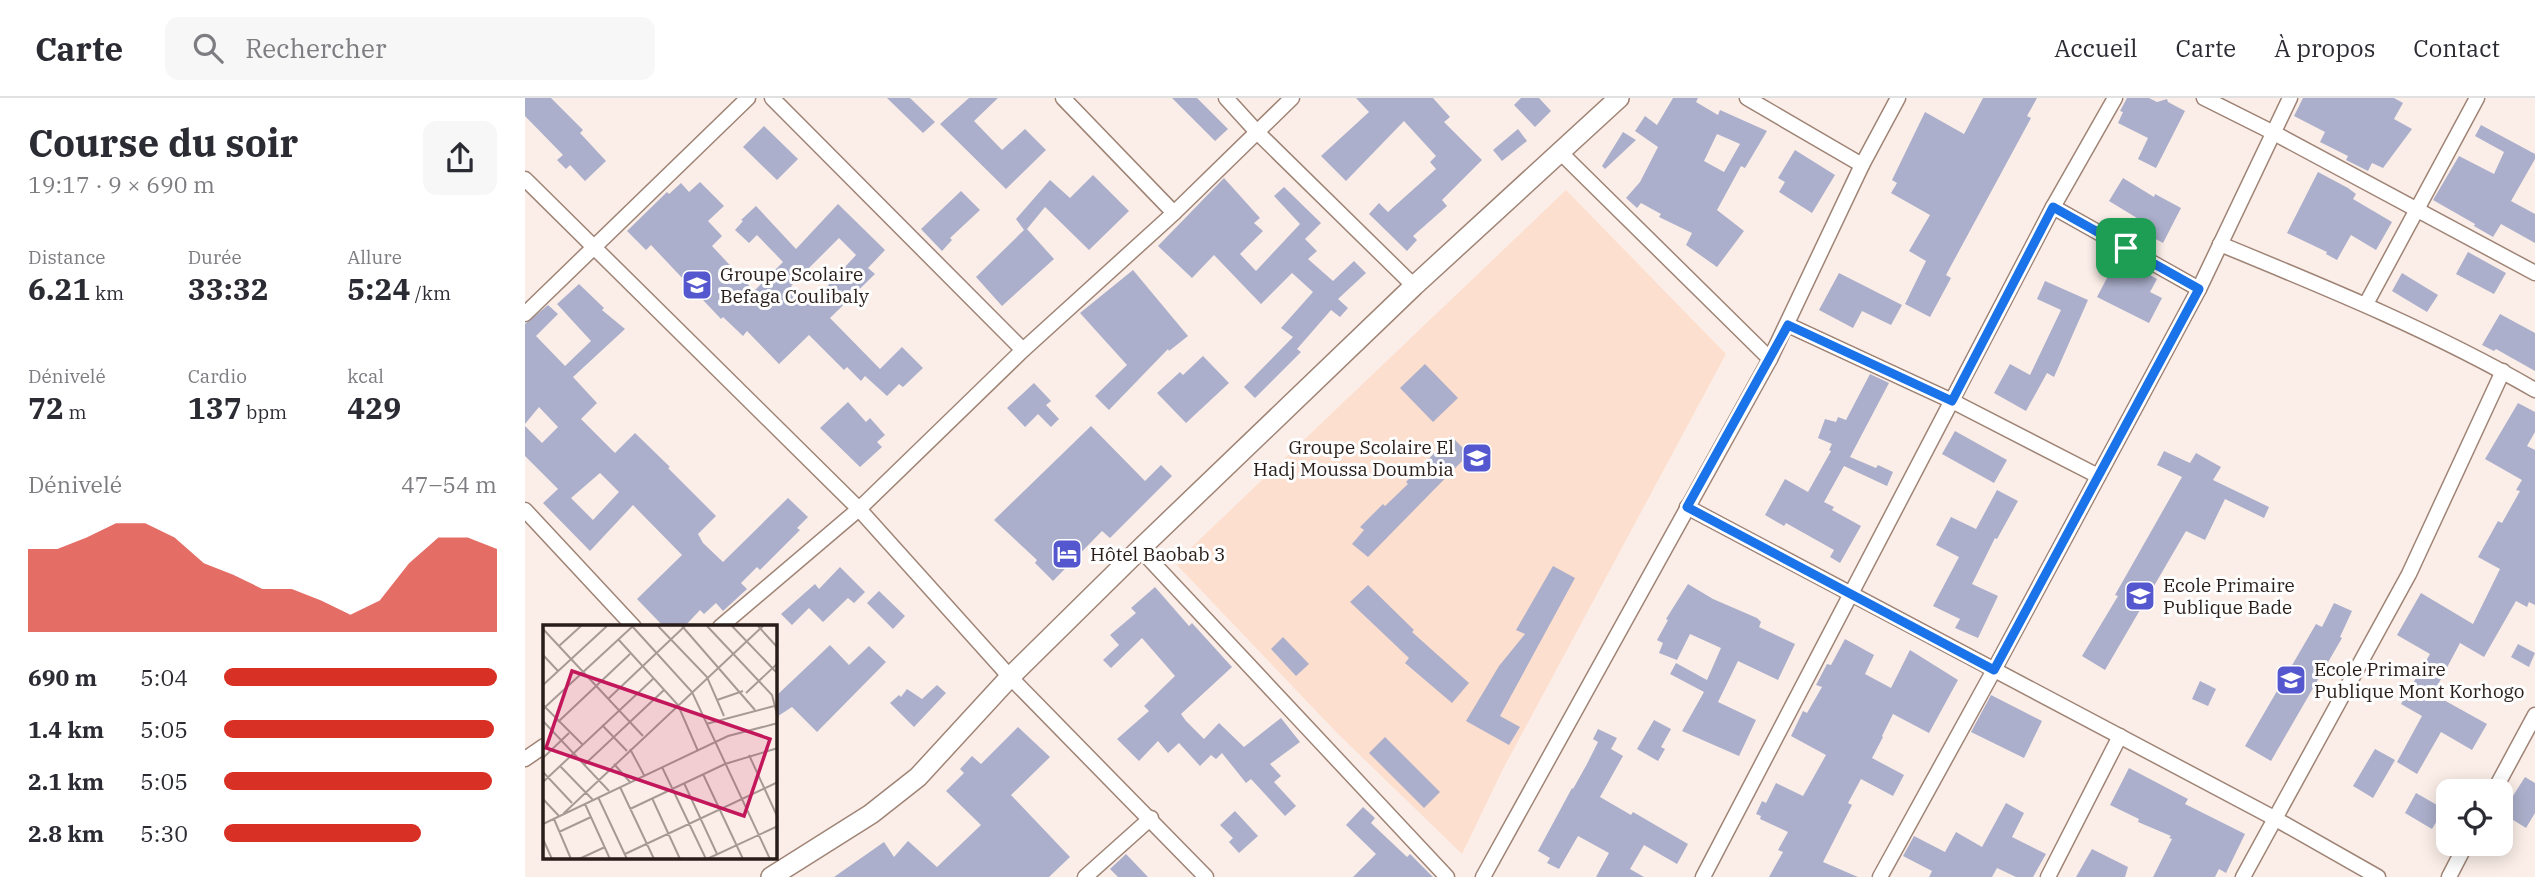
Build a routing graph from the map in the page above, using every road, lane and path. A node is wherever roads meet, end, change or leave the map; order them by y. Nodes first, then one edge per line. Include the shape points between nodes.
1 (748, 98) edge
2 (772, 98) edge
3 (1063, 98) edge
4 (1226, 98) edge
5 (1292, 98) edge
6 (1619, 98) edge
7 (1747, 98) edge
8 (1898, 98) edge
9 (2115, 98) edge
10 (2204, 98) edge
11 (2290, 98) edge
12 (2477, 98) edge
13 (1257, 132) junction
14 (2274, 133) junction
15 (1561, 153) junction
16 (1863, 165) junction
17 (525, 179) edge
18 (2053, 207) junction
19 (2419, 210) junction
20 (1174, 213) junction
21 (2220, 244) junction
22 (595, 247) junction
23 (2535, 273) edge
24 (1414, 286) junction
25 (2199, 289) junction
26 (2366, 304) junction
27 (525, 314) edge
28 (1788, 325) junction
29 (1023, 350) junction
30 (1770, 359) junction
31 (2503, 371) junction
32 (2535, 390) edge
33 (1952, 401) junction
34 (2098, 476) junction
35 (1687, 507) junction
36 (859, 509) junction
37 (525, 510) edge
38 (1140, 549) junction
39 (1852, 596) junction
40 (632, 625) edge
41 (722, 625) edge
42 (1994, 670) junction
43 (1010, 677) junction
44 (2535, 715) edge
45 (2120, 736) junction
46 (543, 747) edge
47 (525, 759) edge
48 (2500, 779) edge
49 (1151, 818) junction
50 (2274, 818) junction
51 (2460, 856) edge
52 (771, 877) edge
53 (1085, 877) edge
54 (1206, 877) edge
55 (1447, 877) edge
56 (1483, 877) edge
57 (1703, 877) edge
58 (1879, 877) edge
59 (2048, 877) edge
60 (2243, 877) edge
61 (2378, 877) edge
62 (2449, 877) edge

1 - 22 street
2 - 29 street
3 - 20 street
4 - 13 street
5 - 13 street
6 - 15 street
7 - 16 street
8 - 16 street
9 - 18 street
10 - 14 street
11 - 14 street
12 - 19 street
13 - 20 street
13 - 24 street
14 - 19 street
14 - 21 street
15 - 24 street
15 - 30 street
16 - 28 street
17 - 22 street
18 - 25 street
18 - 33 street
19 - 23 street
19 - 26 street
20 - 29 street
21 - 25 street
21 - 26 street
22 - 27 street
22 - 36 street
24 - 38 street
25 - 34 street
26 - 31 street
28 - 30 street
28 - 33 street
29 - 36 street
30 - 35 street
31 - 32 street
31 - 50 street via 2409,575
33 - 34 street
33 - 39 street
34 - 42 street
35 - 39 street
35 - 56 street
36 - 41 street
36 - 43 street
37 - 40 street
38 - 43 street
38 - 55 street
39 - 42 street
39 - 57 street
42 - 45 street
42 - 58 street
43 - 49 street
43 - 52 street via 918,777 871,814
44 - 48 street
45 - 50 street
45 - 59 street
46 - 47 street
49 - 53 street
49 - 54 street
50 - 60 street
50 - 61 street
51 - 62 street

